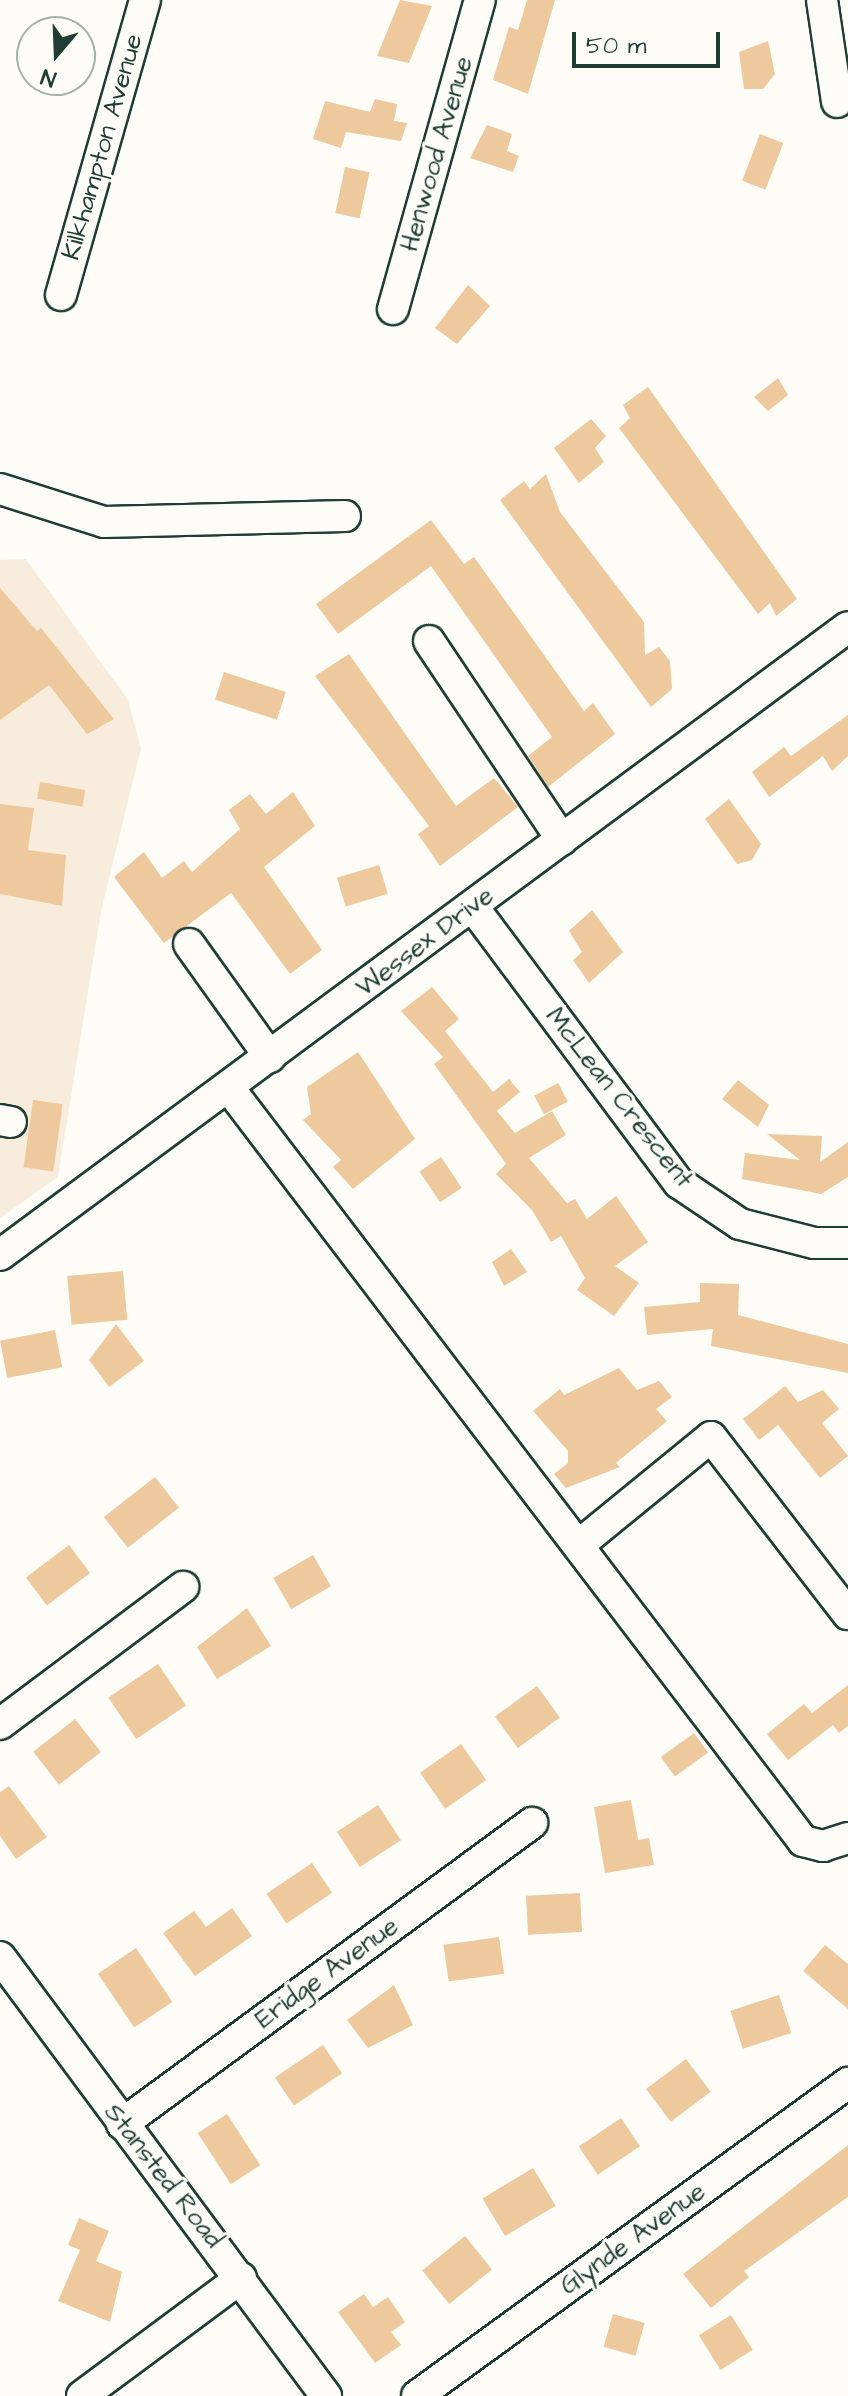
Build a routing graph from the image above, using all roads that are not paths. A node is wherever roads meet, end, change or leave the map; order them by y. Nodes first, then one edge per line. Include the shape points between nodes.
1 (145, 0) edge
2 (480, 0) edge
3 (822, 0) edge
4 (837, 102) dead end
5 (61, 295) dead end
6 (393, 309) dead end
7 (0, 489) edge
8 (345, 516) dead end
9 (848, 627) edge
10 (429, 641) dead end
11 (562, 840) junction
12 (473, 907) junction
13 (189, 944) dead end
14 (270, 1057) junction
15 (229, 1088) junction
16 (848, 1243) edge
17 (0, 1255) edge
18 (580, 1544) junction
19 (183, 1587) dead end
20 (848, 1614) edge
21 (0, 1724) edge
22 (532, 1823) dead end
23 (848, 1838) edge
24 (1, 1961) edge
25 (848, 2083) edge
26 (122, 2124) junction
27 (241, 2278) junction
28 (82, 2396) edge
29 (326, 2396) edge
30 (417, 2396) edge

1 - 5 street, Kilkhampton Avenue
2 - 6 street, Henwood Avenue
3 - 4 street
7 - 8 street via 104,522
9 - 11 street, Wessex Drive
10 - 11 street
11 - 12 street, Wessex Drive
12 - 14 street, Wessex Drive
12 - 16 street, McLean Crescent via 679,1183 740,1224 814,1243
13 - 14 street
14 - 15 street, Wessex Drive
15 - 17 street, Wessex Drive
15 - 18 street
18 - 20 street via 711,1437
18 - 23 street via 803,1841 823,1846
19 - 21 street
22 - 26 street, Eridge Avenue
24 - 26 street, Stansted Road
25 - 30 street, Glynde Avenue
26 - 27 street, Stansted Road
27 - 28 street
27 - 29 street, Stansted Road

